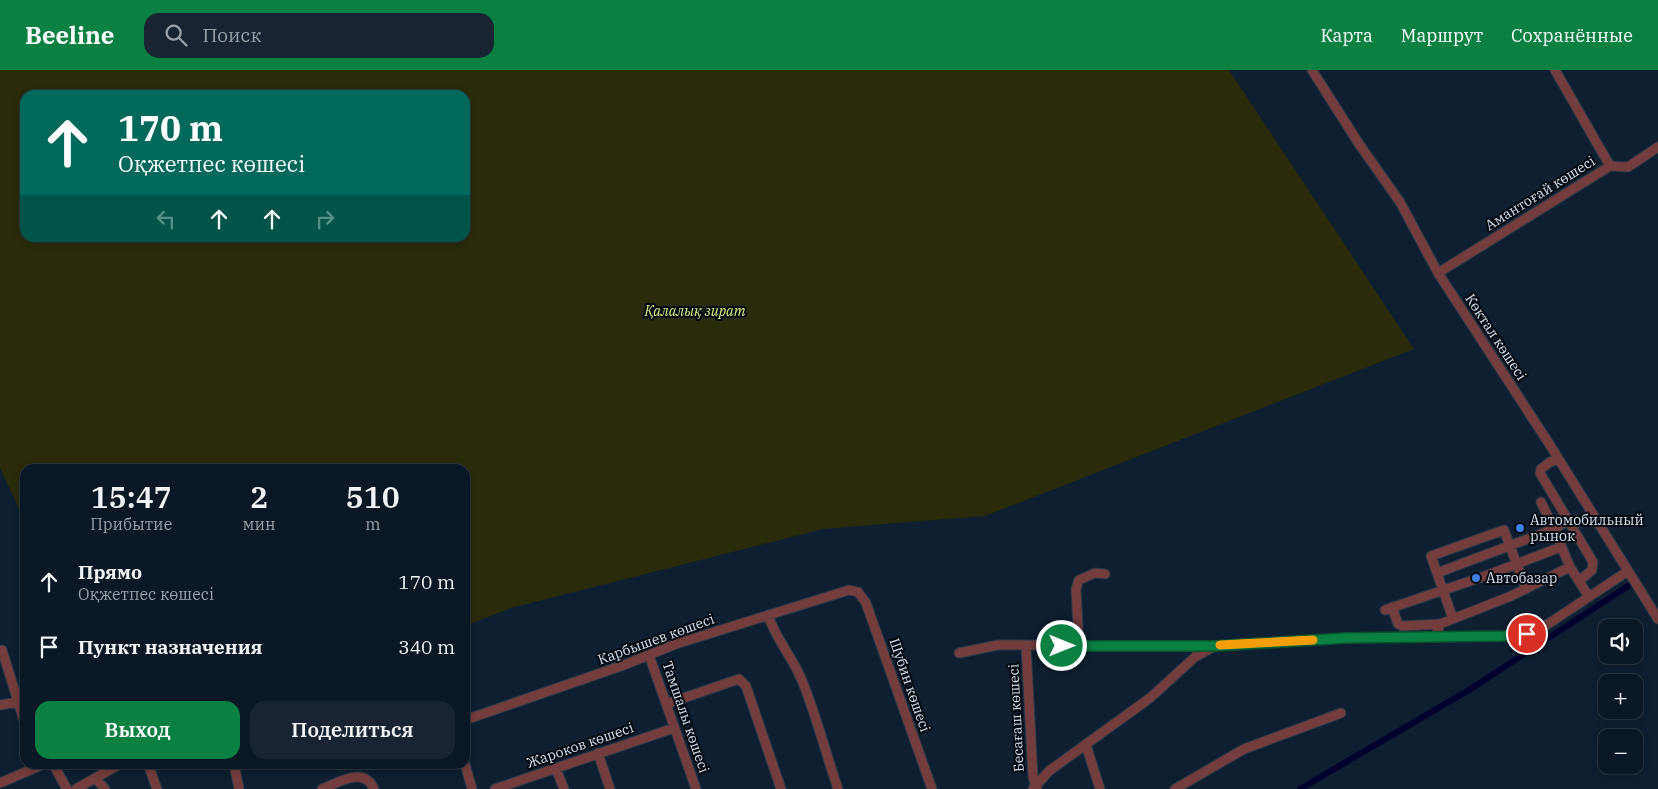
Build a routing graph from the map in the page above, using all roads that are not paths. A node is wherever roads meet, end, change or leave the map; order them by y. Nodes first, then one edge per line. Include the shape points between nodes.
1 (1312, 70) edge
2 (1556, 70) edge
3 (1658, 147) edge
4 (1610, 166) junction
5 (1438, 273) junction
6 (1558, 459) junction
7 (1541, 502) dead end
8 (1568, 520) junction
9 (1554, 529) junction
10 (1511, 545) junction
11 (1561, 547) junction
12 (1518, 563) junction
13 (1570, 567) junction
14 (1628, 571) junction
15 (1437, 573) junction
16 (1105, 574) dead end
17 (1579, 582) junction
18 (1526, 589) junction
19 (1442, 590) junction
20 (858, 592) joint
21 (1589, 597) junction
22 (768, 615) junction
23 (1453, 619) junction
24 (1658, 619) edge
25 (1440, 624) junction
26 (1436, 636) junction
27 (1026, 646) junction
28 (1079, 646) junction
29 (1215, 646) junction
30 (2, 650) dead end
31 (959, 653) dead end
32 (649, 655) junction
33 (18, 702) junction
34 (666, 704) junction
35 (0, 705) edge
36 (20, 708) edge
37 (1341, 713) dead end
38 (470, 718) edge
39 (674, 728) junction
40 (1086, 744) junction
41 (598, 753) junction
42 (556, 768) junction
43 (29, 769) edge
44 (56, 769) edge
45 (111, 769) edge
46 (150, 769) edge
47 (235, 769) edge
48 (466, 769) edge
49 (95, 778) junction
50 (0, 783) edge
51 (1035, 788) edge
52 (67, 789) edge
53 (76, 789) edge
54 (105, 789) edge
55 (157, 789) edge
56 (239, 789) edge
57 (322, 789) edge
58 (374, 789) edge
59 (472, 789) edge
60 (496, 789) edge
61 (564, 789) edge
62 (610, 789) edge
63 (696, 789) edge
64 (781, 789) edge
65 (838, 789) edge
66 (932, 789) edge
67 (1100, 789) edge
68 (1175, 789) edge

1 - 5 street, Көктал көшесі via 1400,202
2 - 4 street
3 - 4 street, Амантоғай көшесі via 1628,167
4 - 5 street, Амантоғай көшесі
5 - 6 street, Көктал көшесі
6 - 8 street via 1550,462 1540,473
6 - 14 street, Көктал көшесі
7 - 9 street
8 - 9 street
8 - 17 street via 1594,562 1592,570
9 - 10 street
9 - 11 street
10 - 12 street
10 - 15 street
10 - 15 street via 1503,529 1431,556
11 - 12 street
11 - 13 street
12 - 18 street
12 - 19 street
13 - 17 street
13 - 18 street
14 - 21 street
14 - 24 street, Көктал көшесі
15 - 19 street
16 - 28 street via 1079,580 1076,589
17 - 21 street
18 - 23 street
19 - 23 street
19 - 25 street via 1389,609 1402,626
20 - 22 street, Карбышев көшесі via 849,590
20 - 66 street, Шубин көшесі via 866,603
21 - 26 street via 1527,634
22 - 32 street, Карбышев көшесі
22 - 65 street via 803,683
23 - 25 street
25 - 26 street
26 - 29 street
27 - 28 street
27 - 31 street via 998,645
27 - 51 street, Бесағаш көшесі
28 - 29 street
29 - 40 street via 1195,657 1150,698
30 - 33 street
32 - 34 street, Тамшалы көшесі
32 - 38 street, Карбышев көшесі
33 - 35 street
33 - 36 street
34 - 39 street, Тамшалы көшесі
34 - 64 street via 739,679 746,686
37 - 68 street via 1244,749
39 - 41 street, Жароков көшесі
39 - 63 street, Тамшалы көшесі
40 - 51 street via 1049,771
40 - 67 street
41 - 42 street, Жароков көшесі
41 - 62 street
42 - 60 street, Жароков көшесі
42 - 61 street
43 - 50 street
44 - 52 street
45 - 49 street
46 - 55 street
47 - 56 street
48 - 59 street
49 - 53 street
49 - 54 street
57 - 58 street via 364,777 370,780

